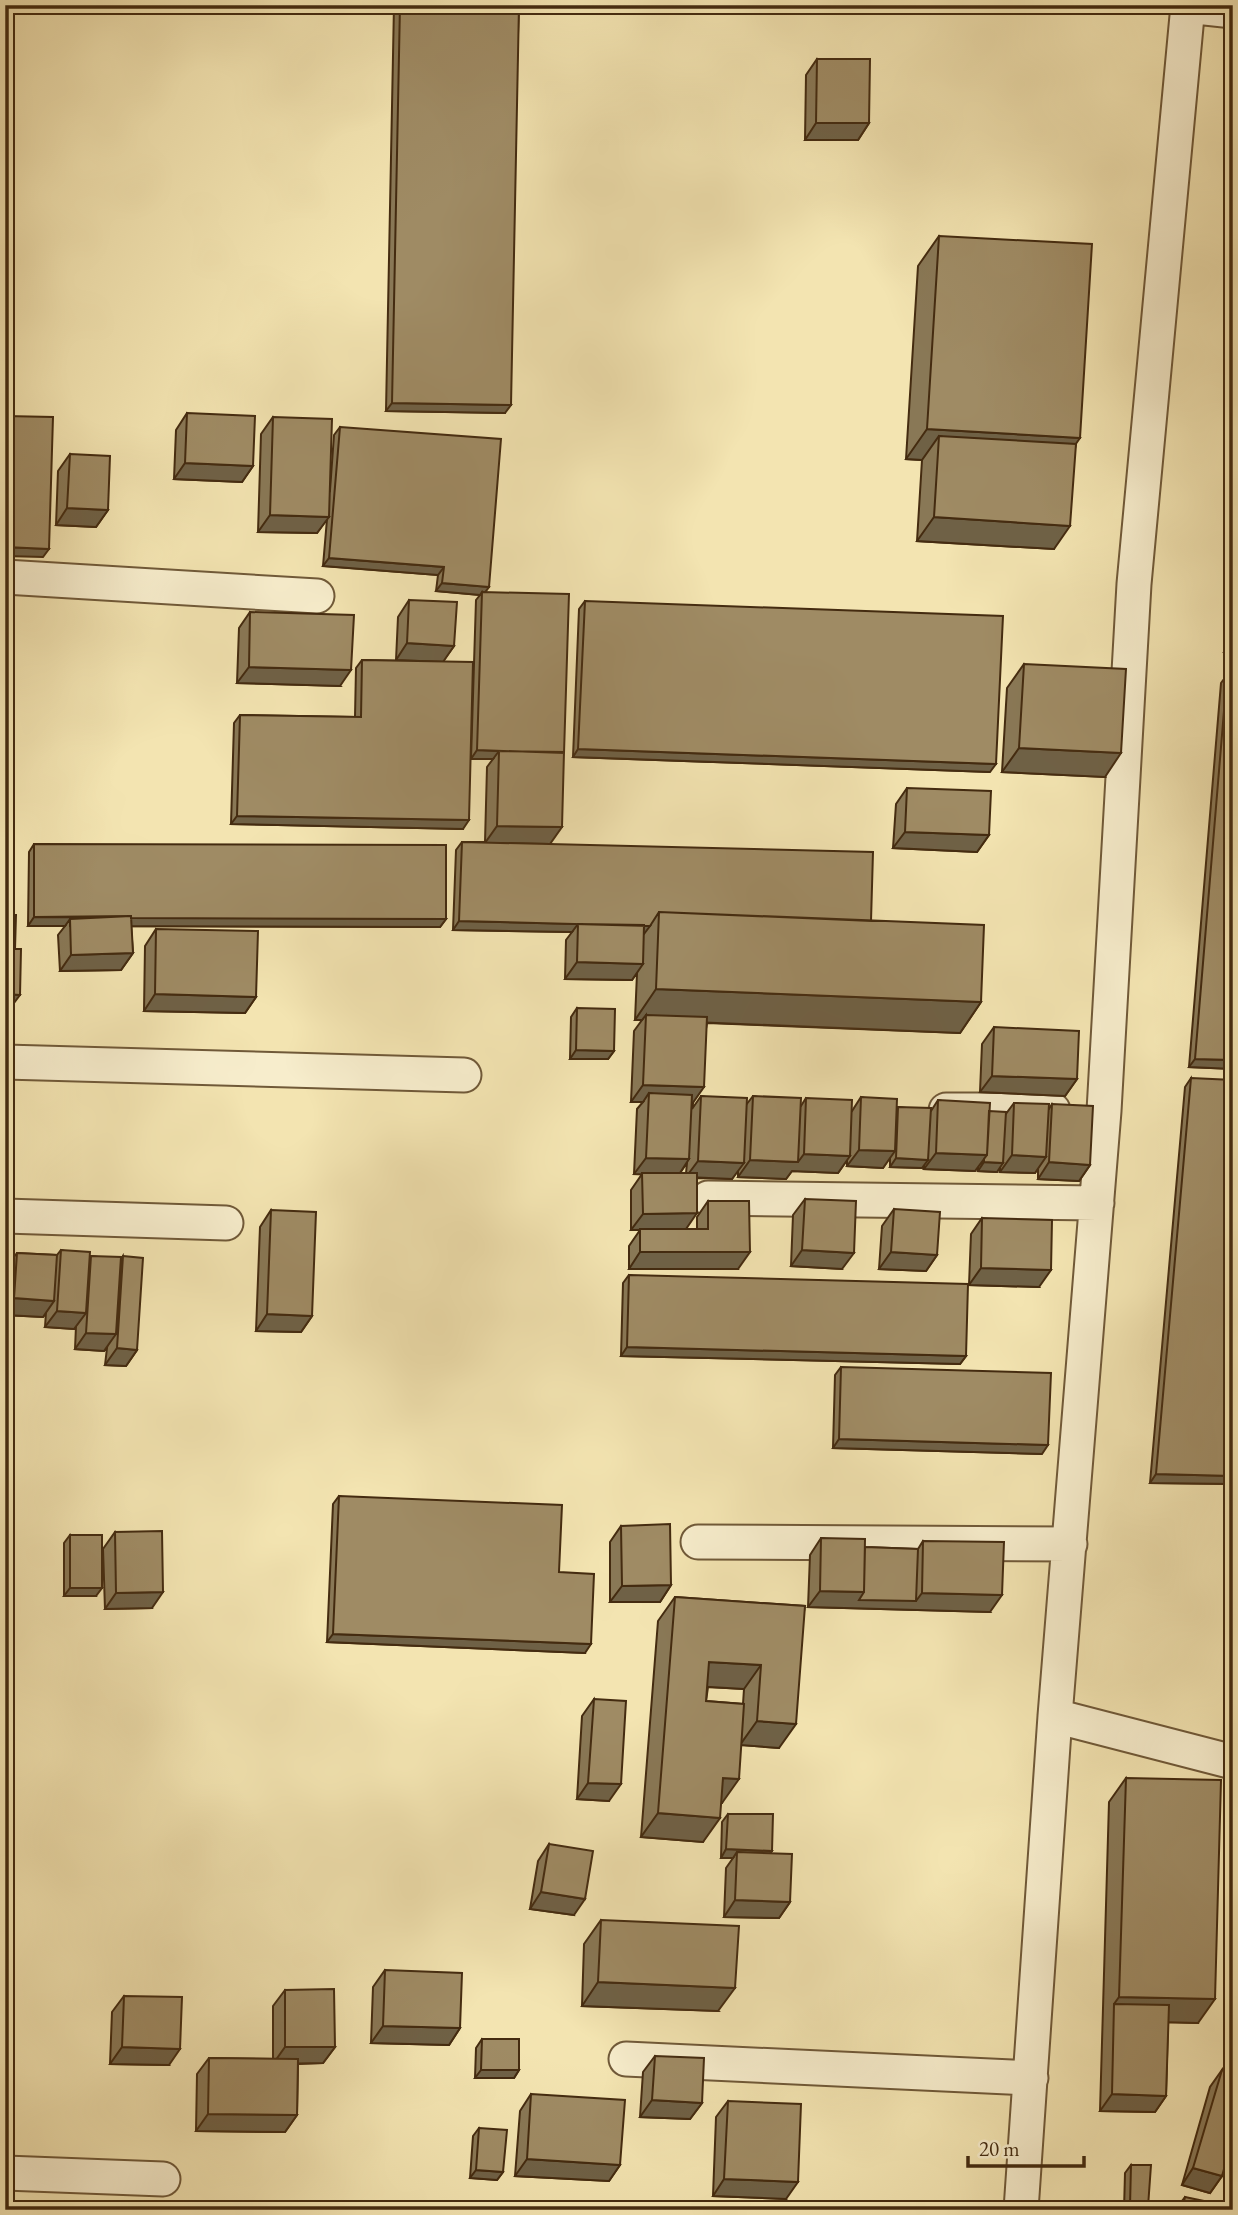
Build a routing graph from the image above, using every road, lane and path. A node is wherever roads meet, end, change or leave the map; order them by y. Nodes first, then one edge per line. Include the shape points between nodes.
1 (1188, 6) edge
2 (1233, 10) edge
3 (5, 577) edge
4 (317, 596) dead end
5 (5, 1062) edge
6 (464, 1075) dead end
7 (914, 1110) edge
8 (1104, 1111) junction
9 (708, 1198) edge
10 (1097, 1203) junction
11 (5, 1216) edge
12 (226, 1223) dead end
13 (698, 1542) dead end
14 (1070, 1544) junction
15 (1055, 1716) junction
16 (1233, 1762) edge
17 (626, 2059) dead end
18 (1031, 2078) junction
19 (5, 2173) edge
20 (163, 2179) dead end
21 (1021, 2210) edge

1 - 2 street
1 - 8 street via 1134,584
3 - 4 street
5 - 6 street
7 - 8 street
8 - 10 street
9 - 10 street
10 - 14 street
11 - 12 street
13 - 14 street
14 - 15 street
15 - 16 street
15 - 18 street
17 - 18 street
18 - 21 street
19 - 20 street

